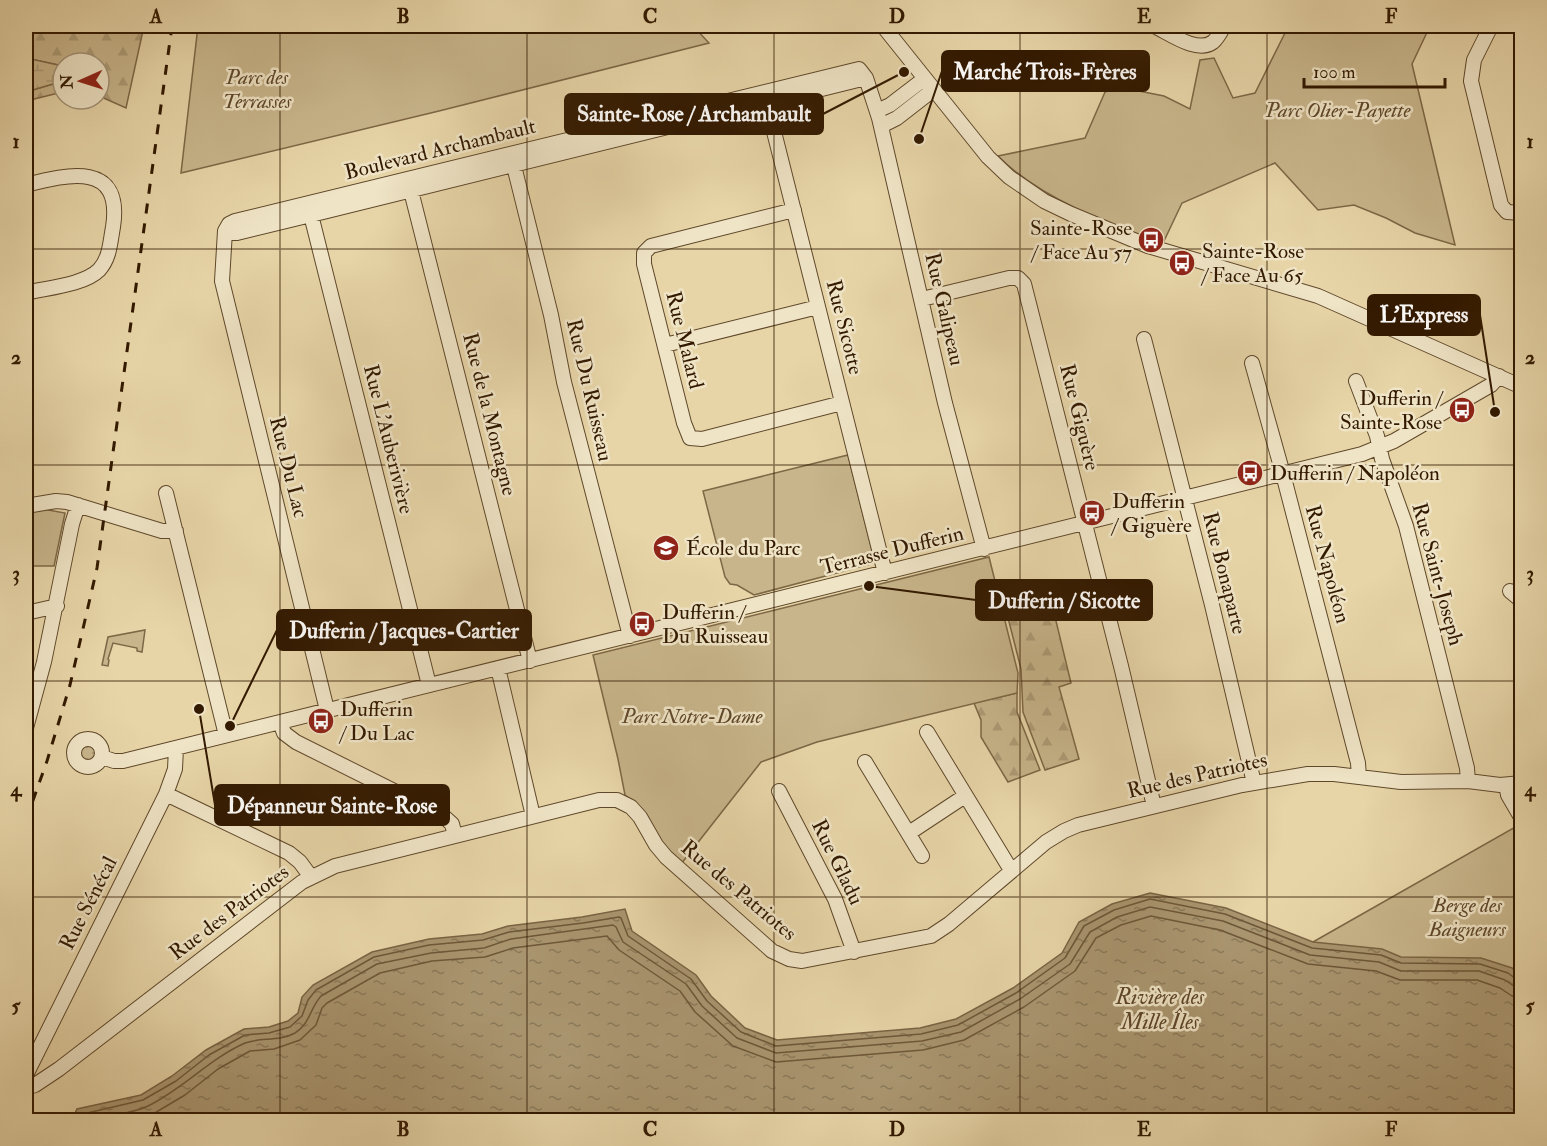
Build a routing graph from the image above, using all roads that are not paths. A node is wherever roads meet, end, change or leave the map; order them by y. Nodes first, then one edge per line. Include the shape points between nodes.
1 (884, 26) edge
2 (1154, 26) edge
3 (1224, 26) edge
4 (1491, 26) edge
5 (866, 78) joint
6 (924, 79) junction
7 (933, 90) junction
8 (765, 97) junction
9 (877, 111) junction
10 (881, 126) junction
11 (512, 159) junction
12 (410, 184) junction
13 (26, 185) edge
14 (309, 209) junction
15 (794, 210) junction
16 (1521, 213) edge
17 (225, 233) joint
18 (26, 293) edge
19 (922, 299) junction
20 (818, 307) junction
21 (1144, 339) dead end
22 (664, 345) junction
23 (1252, 363) dead end
24 (1499, 376) junction
25 (1356, 381) dead end
26 (1521, 387) edge
27 (842, 403) junction
28 (1379, 448) junction
29 (1283, 474) junction
30 (166, 493) dead end
31 (1185, 498) junction
32 (78, 505) junction
33 (26, 506) edge
34 (1086, 523) junction
35 (176, 531) junction
36 (984, 549) junction
37 (885, 573) junction
38 (1510, 591) dead end
39 (1521, 601) edge
40 (57, 606) junction
41 (26, 613) edge
42 (630, 636) junction
43 (530, 661) junction
44 (498, 668) junction
45 (429, 685) junction
46 (327, 710) junction
47 (280, 722) junction
48 (26, 728) edge
49 (927, 732) dead end
50 (226, 735) junction
51 (176, 748) junction
52 (102, 757) dead end
53 (865, 762) dead end
54 (1359, 777) junction
55 (1468, 782) junction
56 (1254, 783) junction
57 (1521, 783) edge
58 (1506, 785) junction
59 (779, 791) dead end
60 (166, 794) junction
61 (965, 796) junction
62 (1154, 806) junction
63 (533, 816) junction
64 (1521, 819) edge
65 (909, 833) junction
66 (455, 836) junction
67 (922, 856) dead end
68 (1011, 870) junction
69 (311, 876) junction
70 (854, 952) junction
71 (26, 1075) edge
72 (26, 1088) edge

1 - 6 street
2 - 3 street via 1203,46 1215,41
4 - 16 street via 1473,64 1472,85 1500,205 1509,213
5 - 8 street, Boulevard Archambault via 856,68
5 - 9 street, Rue Galipeau
6 - 7 street
6 - 9 street
7 - 10 street
7 - 24 street via 1002,171 1051,205 1148,246 1325,299
8 - 11 street, Boulevard Archambault
8 - 15 street, Rue Sicotte
9 - 10 street, Rue Galipeau
10 - 19 street, Rue Galipeau
11 - 12 street, Boulevard Archambault
11 - 42 street, Rue Du Ruisseau
12 - 14 street, Boulevard Archambault
12 - 43 street, Rue de la Montagne
13 - 18 street via 63,176 93,177 112,195 114,220 108,257 99,270 85,279
14 - 17 street, Boulevard Archambault via 235,221 227,225
14 - 45 street, Rue L'Auberivière
15 - 20 street, Rue Sicotte
15 - 22 street, Rue Malard via 646,249 644,264
17 - 46 street, Rue Du Lac via 222,281
19 - 34 street, Rue Giguère via 1009,278 1023,281
19 - 36 street, Rue Galipeau
20 - 22 street
20 - 27 street, Rue Sicotte
21 - 31 street, Rue Bonaparte
22 - 27 street, Rue Malard via 684,423 692,438 702,439
23 - 29 street, Rue Napoléon
24 - 26 street
24 - 28 street, Terrasse Dufferin via 1491,385
25 - 28 street, Rue Saint-Joseph
27 - 37 street, Rue Sicotte
28 - 29 street, Terrasse Dufferin
28 - 55 street, Rue Saint-Joseph via 1411,544
29 - 31 street, Terrasse Dufferin
29 - 54 street, Rue Napoléon
30 - 35 street
31 - 34 street, Terrasse Dufferin
31 - 56 street, Rue Bonaparte
32 - 33 street via 56,501
32 - 35 street via 165,532
32 - 40 street
34 - 36 street, Terrasse Dufferin
34 - 62 street, Rue Giguère
35 - 50 street
36 - 37 street, Terrasse Dufferin
37 - 42 street, Terrasse Dufferin
38 - 39 street
40 - 41 street
40 - 48 street
42 - 43 street, Terrasse Dufferin
43 - 44 street, Terrasse Dufferin
44 - 45 street, Terrasse Dufferin
44 - 63 street
45 - 46 street, Terrasse Dufferin
46 - 47 street, Terrasse Dufferin
47 - 50 street, Terrasse Dufferin
47 - 66 street via 284,733 296,742 442,814 452,824
49 - 61 street
50 - 51 street, Terrasse Dufferin
51 - 52 street, Terrasse Dufferin via 120,761
51 - 60 street, Rue Sénécal via 175,769
53 - 65 street
54 - 55 street, Rue des Patriotes via 1401,782
54 - 56 street, Rue des Patriotes via 1314,773
55 - 58 street, Rue des Patriotes
56 - 62 street, Rue des Patriotes
57 - 58 street, Rue des Patriotes
58 - 64 street
59 - 70 street, Rue Gladu via 835,899
60 - 69 street via 289,854
60 - 71 street, Rue Sénécal
61 - 65 street
61 - 68 street
62 - 68 street, Rue des Patriotes via 1069,828
63 - 66 street, Rue des Patriotes
63 - 70 street, Rue des Patriotes via 598,800 622,802 635,811 666,857 778,955 802,961
65 - 67 street
66 - 69 street, Rue des Patriotes via 335,866
68 - 70 street, Rue des Patriotes via 933,936
69 - 72 street, Rue des Patriotes via 68,1062

